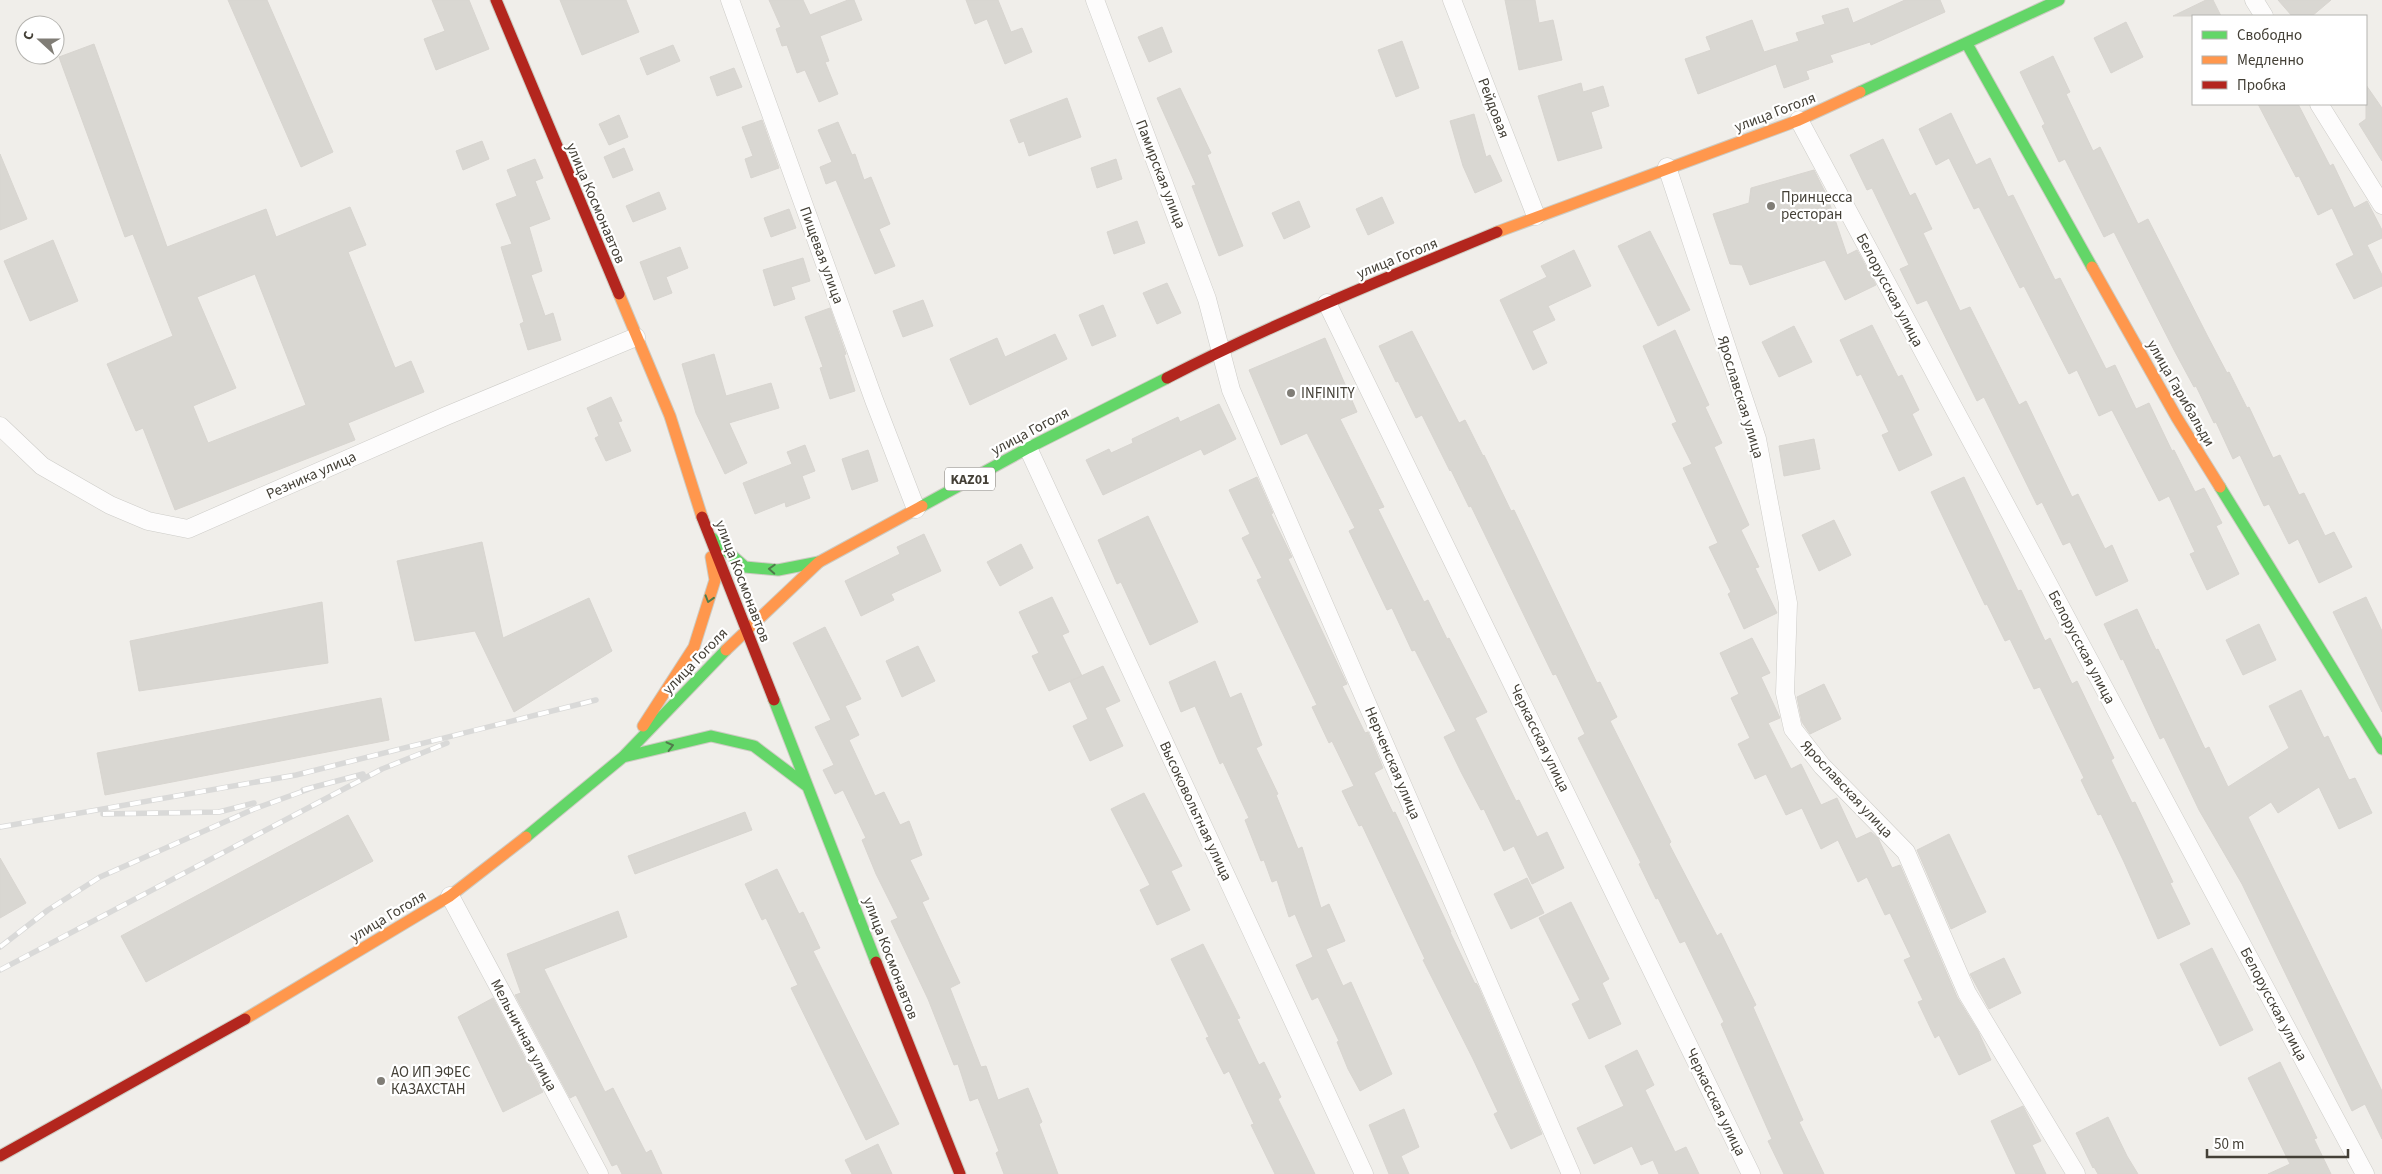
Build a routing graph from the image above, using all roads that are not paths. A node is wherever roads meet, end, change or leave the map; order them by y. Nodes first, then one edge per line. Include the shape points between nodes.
1 (496, 0) edge
2 (730, 0) edge
3 (1095, 0) edge
4 (1452, 0) edge
5 (2059, 0) edge
6 (2254, 0) edge
7 (2263, 15) edge
8 (1967, 44) junction
9 (2320, 105) edge
10 (1799, 120) junction
11 (1667, 167) junction
12 (2382, 205) edge
13 (1536, 216) junction
14 (1327, 303) junction
15 (636, 337) junction
16 (1220, 350) junction
17 (0, 426) edge
18 (1028, 448) junction
19 (916, 509) junction
20 (708, 534) junction
21 (820, 562) junction
22 (746, 629) junction
23 (2382, 750) edge
24 (623, 757) junction
25 (807, 786) junction
26 (450, 896) junction
27 (0, 1156) edge
28 (599, 1174) edge
29 (960, 1174) edge
30 (1364, 1174) edge
31 (1571, 1174) edge
32 (1751, 1174) edge
33 (2076, 1174) edge
34 (2365, 1174) edge

1 - 15 main road, улица Космонавтов
2 - 19 street, Пищевая улица
3 - 16 street, Памирская улица via 1207,299
4 - 13 street, Рейдовая
5 - 8 main road, улица Гоголя / KАZ01
6 - 7 street
8 - 10 main road, улица Гоголя / KАZ01
8 - 23 main road, улица Гарибальди via 2177,418
9 - 12 street
10 - 11 main road, улица Гоголя / KАZ01
10 - 34 street, Белорусская улица
11 - 13 main road, улица Гоголя / KАZ01
11 - 33 street, Ярославская улица via 1757,439 1788,603 1785,693 1793,729 1822,766 1906,852 1967,993
13 - 14 main road, улица Гоголя / KАZ01
14 - 16 main road, улица Гоголя / KАZ01
14 - 32 street, Черкасская улица
15 - 17 street, Резника улица via 188,529 148,521 110,505 42,466
15 - 20 main road, улица Космонавтов via 670,416
16 - 18 main road, улица Гоголя / KАZ01
16 - 31 street, Нерченская улица via 1231,390
18 - 19 main road, улица Гоголя / KАZ01
18 - 30 street, Высоковольтная улица
19 - 21 main road, улица Гоголя / KАZ01
21 -> 20 main road via 778,570 745,567
20 - 22 main road, улица Космонавтов
20 -> 24 main road via 715,580 694,647
21 - 22 main road, улица Гоголя / KАZ01
22 - 24 main road, улица Гоголя / KАZ01
22 - 25 main road, улица Космонавтов
24 -> 25 main road via 711,736 754,746
24 - 26 main road, улица Гоголя / KАZ01 via 558,813
25 - 29 main road, улица Космонавтов
26 - 27 main road, улица Гоголя / KАZ01 via 265,1008
26 - 28 street, Мельничная улица

